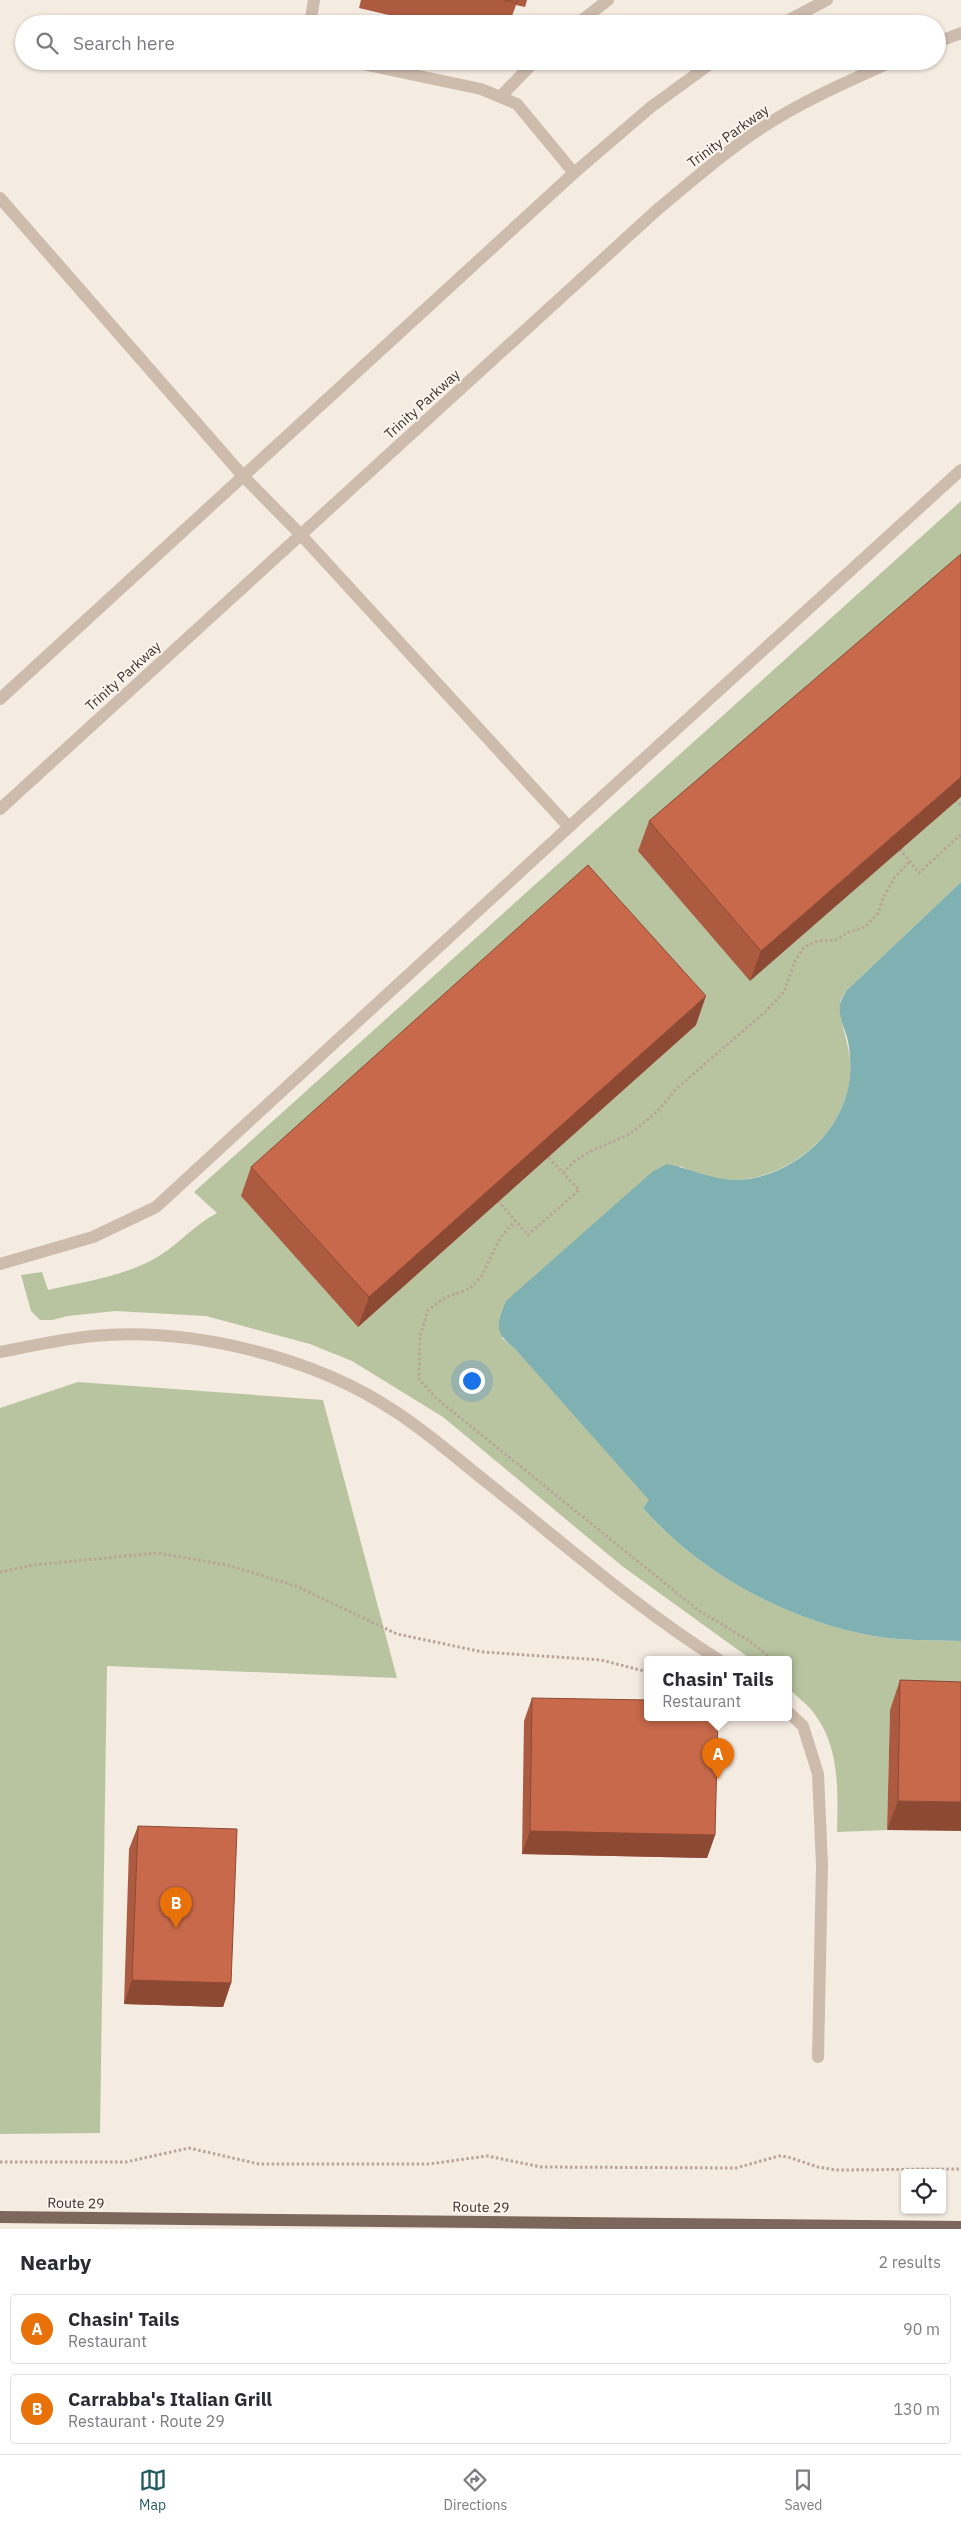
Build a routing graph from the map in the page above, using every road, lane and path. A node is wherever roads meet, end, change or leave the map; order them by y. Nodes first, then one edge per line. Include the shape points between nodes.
1 (314, 0) edge
2 (608, 0) edge
3 (828, 0) edge
4 (312, 15) edge
5 (589, 15) edge
6 (799, 15) edge
7 (961, 34) edge
8 (946, 39) edge
9 (391, 70) edge
10 (526, 70) edge
11 (701, 70) edge
12 (874, 70) edge
13 (501, 96) junction
14 (574, 173) junction
15 (0, 198) edge
16 (961, 470) edge
17 (244, 476) junction
18 (301, 534) junction
19 (0, 699) edge
20 (955, 800) edge
21 (961, 805) edge
22 (0, 808) edge
23 (570, 827) junction
24 (961, 834) edge
25 (900, 849) edge
26 (909, 862) junction
27 (548, 1157) edge
28 (563, 1173) junction
29 (498, 1201) edge
30 (516, 1220) junction
31 (0, 1264) edge
32 (0, 1352) edge
33 (0, 1572) edge
34 (712, 1656) edge
35 (769, 1656) edge
36 (644, 1671) edge
37 (792, 1716) edge
38 (818, 2057) dead end
39 (0, 2162) edge
40 (961, 2169) edge
41 (0, 2217) edge
42 (961, 2227) edge

1 - 4 street
2 - 5 street
3 - 6 street
7 - 8 street
9 - 13 street
10 - 13 street
11 - 14 street via 651,106
12 - 18 street, Trinity Parkway via 764,126 710,166 658,209
13 - 14 street via 517,104
14 - 17 street
15 - 17 street
16 - 23 street
17 - 18 street
17 - 19 street
18 - 22 street, Trinity Parkway
18 - 23 street
20 - 21 path
23 - 31 street via 156,1207 93,1237
24 - 26 path via 919,873
25 - 26 path
26 - 28 path via 895,877 878,913 866,927 836,940 818,941 804,947 795,961 784,992 765,1012 676,1089 658,1111 630,1134 591,1150
27 - 28 path
28 - 30 path via 579,1190 528,1235
29 - 30 path
30 - 35 path via 500,1238 482,1276 468,1289 446,1297 428,1310 420,1336 419,1379 436,1398 698,1610
32 - 34 street via 95,1336 160,1336 265,1354 359,1391 430,1436 595,1569
33 - 36 path via 34,1565 157,1553 227,1565 296,1586 397,1634 482,1652 601,1660
37 - 38 street via 803,1726 818,1774 822,1865
39 - 40 path via 126,2162 189,2148 259,2164 429,2164 487,2156 541,2167 736,2168 779,2156 836,2170
41 - 42 main road, Route 29

